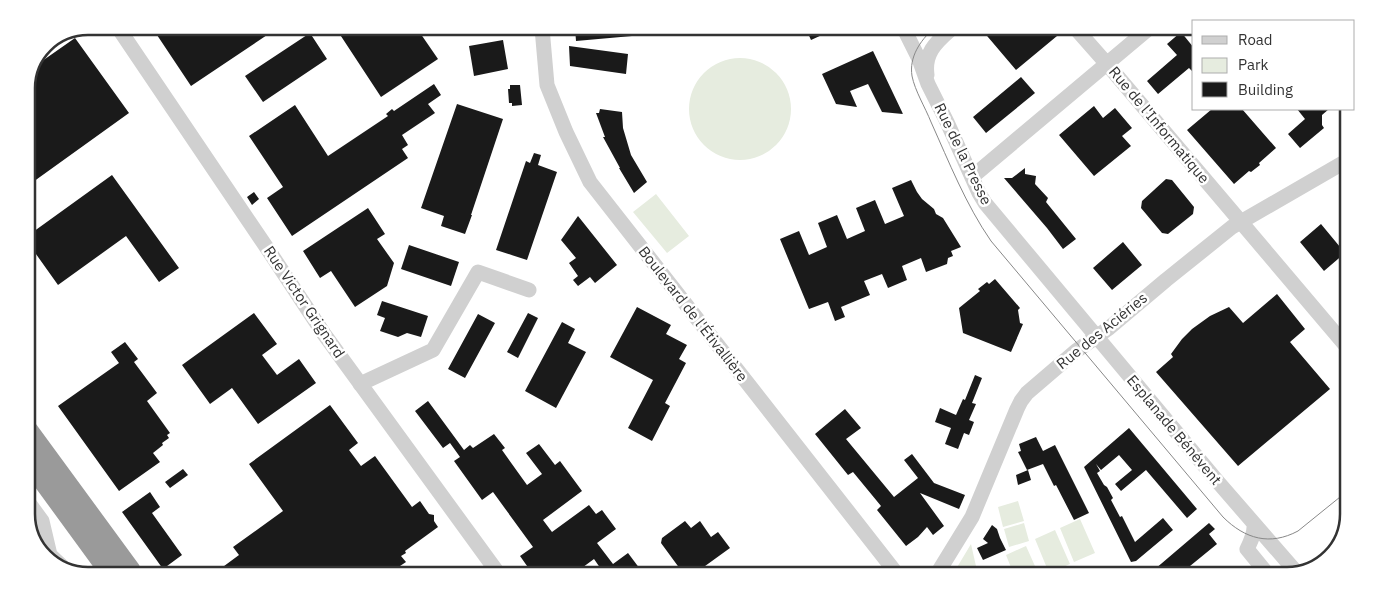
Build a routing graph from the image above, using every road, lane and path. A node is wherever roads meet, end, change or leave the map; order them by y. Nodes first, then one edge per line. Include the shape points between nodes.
1 (123, 35) edge
2 (543, 35) edge
3 (907, 35) edge
4 (944, 35) edge
5 (1081, 35) edge
6 (1141, 35) edge
7 (1107, 64) junction
8 (928, 84) junction
9 (1340, 165) edge
10 (972, 176) junction
11 (1240, 222) junction
12 (529, 290) dead end
13 (1096, 336) junction
14 (1340, 339) edge
15 (360, 384) junction
16 (35, 441) edge
17 (35, 468) edge
18 (35, 511) edge
19 (1254, 524) junction
20 (45, 545) edge
21 (107, 567) edge
22 (127, 567) edge
23 (494, 567) edge
24 (892, 567) edge
25 (941, 567) edge
26 (1262, 567) edge
27 (1292, 567) edge

1 - 15 street, Rue Victor Grignard
2 - 24 street, Boulevard de l'Étivallière via 547,85 590,182
3 - 8 street, Rue de la Presse
4 - 8 street via 931,49 927,60
5 - 7 street, Rue de l'Informatique
6 - 7 street
7 - 10 street
7 - 11 street, Rue de l'Informatique
8 - 10 street, Rue de la Presse
9 - 11 street, Rue des Aciéries
10 - 13 street, Rue de la Presse via 985,203
11 - 13 street, Rue des Aciéries
11 - 14 street, Rue de l'Informatique
12 - 15 street via 478,272 433,350
13 - 19 street, Esplanade Bénévent
13 - 25 street, Rue des Aciéries via 1021,401 972,517
15 - 23 street, Rue Victor Grignard
16 - 22 highway
17 - 21 highway
18 - 20 street via 42,521
19 - 26 street via 1247,549
19 - 27 street, Esplanade Bénévent

